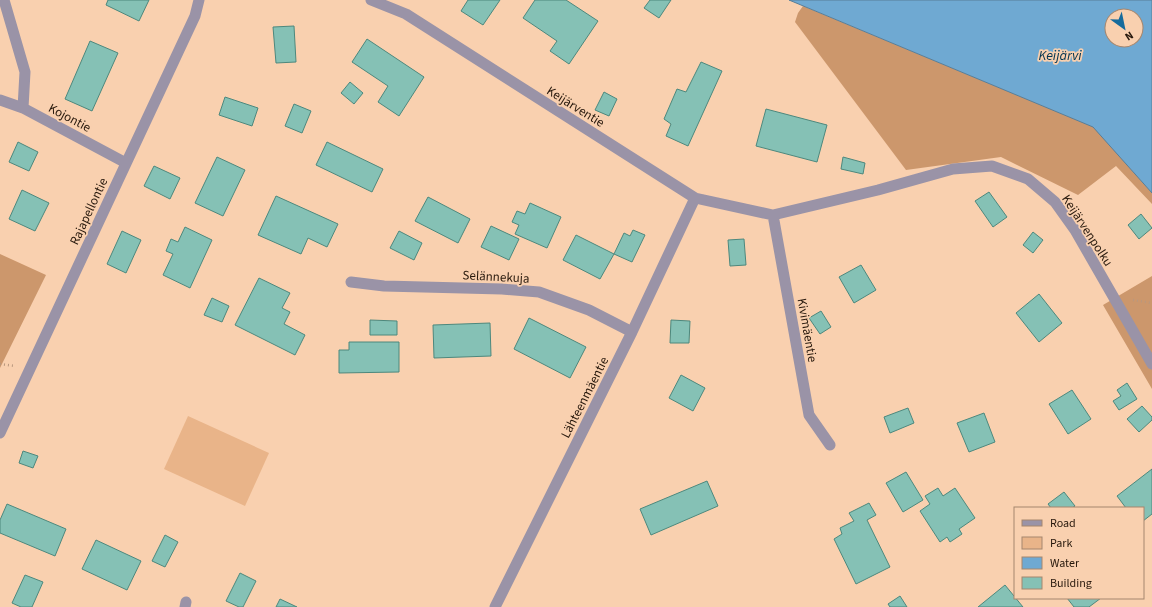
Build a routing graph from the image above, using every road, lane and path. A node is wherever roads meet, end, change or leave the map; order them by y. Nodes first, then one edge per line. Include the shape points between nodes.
1 (4, 0) edge
2 (199, 0) edge
3 (371, 0) edge
4 (0, 100) edge
5 (23, 108) junction
6 (126, 163) junction
7 (695, 198) junction
8 (773, 215) junction
9 (351, 282) dead end
10 (632, 332) junction
11 (1152, 364) edge
12 (0, 433) edge
13 (830, 445) dead end
14 (494, 607) edge

1 - 5 street via 25,72
2 - 6 street, Rajapellontie via 195,16
3 - 7 street, Keijärventie via 406,14
4 - 5 street, Kojontie
5 - 6 street, Kojontie
6 - 12 street, Rajapellontie
7 - 8 street, Keijärventie
7 - 10 street, Lähteenmäentie
8 - 11 street, Keijärvenpolku via 953,169 992,166 1028,179 1055,202 1075,230
8 - 13 street, Kivimäentie via 809,415
9 - 10 street, Selännekuja via 384,286 540,292 589,310
10 - 14 street, Lähteenmäentie

